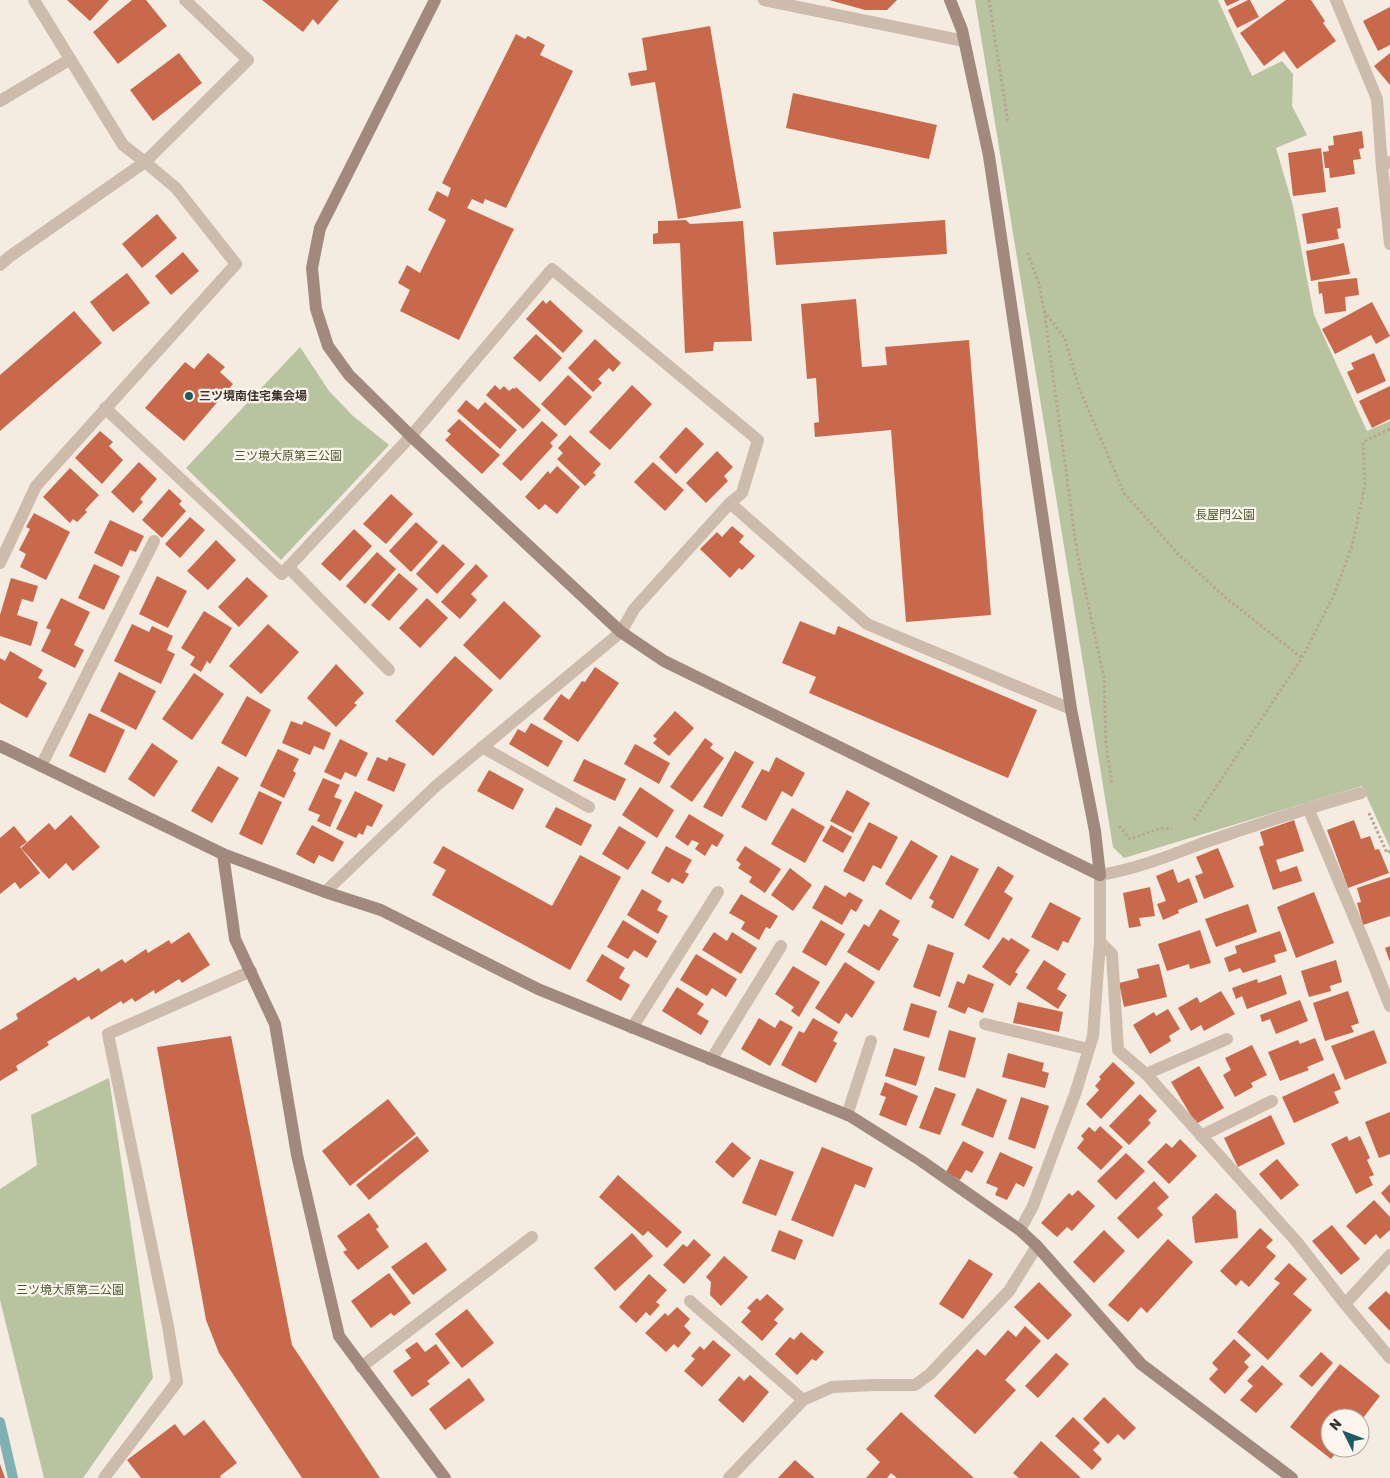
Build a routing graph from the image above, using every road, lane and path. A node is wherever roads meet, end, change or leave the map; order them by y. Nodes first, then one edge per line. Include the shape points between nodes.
1 (34, 0) edge
2 (185, 0) edge
3 (435, 0) edge
4 (764, 0) edge
5 (950, 0) edge
6 (1336, 0) edge
7 (964, 41) junction
8 (70, 60) junction
9 (0, 101) edge
10 (145, 162) junction
11 (1386, 163) edge
12 (1390, 244) edge
13 (0, 265) edge
14 (105, 408) junction
15 (1390, 429) edge
16 (411, 436) junction
17 (730, 503) junction
18 (154, 541) dead end
19 (0, 563) edge
20 (288, 567) junction
21 (621, 632) junction
22 (1302, 658) junction
23 (389, 670) dead end
24 (1072, 709) junction
25 (0, 746) edge
26 (482, 747) junction
27 (41, 766) junction
28 (1112, 789) dead end
29 (1361, 793) joint
30 (590, 807) dead end
31 (1308, 808) junction
32 (1193, 822) dead end
33 (1117, 825) dead end
34 (1179, 830) dead end
35 (1390, 851) edge
36 (223, 854) junction
37 (1100, 875) junction
38 (324, 892) junction
39 (718, 892) dead end
40 (1100, 942) junction
41 (781, 946) dead end
42 (251, 971) junction
43 (1390, 1006) edge
44 (985, 1024) dead end
45 (632, 1028) junction
46 (1227, 1039) dead end
47 (871, 1041) dead end
48 (1088, 1049) junction
49 (711, 1060) junction
50 (1146, 1074) junction
51 (1272, 1101) dead end
52 (847, 1115) junction
53 (1201, 1136) junction
54 (1020, 1230) junction
55 (532, 1237) dead end
56 (1037, 1246) junction
57 (1390, 1255) edge
58 (690, 1301) dead end
59 (1344, 1304) junction
60 (1390, 1358) edge
61 (361, 1367) junction
62 (803, 1400) junction
63 (104, 1478) edge
64 (445, 1478) edge
65 (729, 1478) edge
66 (1292, 1478) edge

1 - 8 street
2 - 10 street via 248,60
3 - 16 street via 320,228 312,268 316,309 328,346 349,375
4 - 7 street
5 - 7 street
6 - 11 street via 1377,99
7 - 24 street via 989,156
8 - 9 street
8 - 10 street via 123,145
10 - 13 street
10 - 14 street via 176,188 236,264
11 - 12 street
14 - 19 street via 36,486
14 - 20 street via 282,574
15 - 22 path via 1363,442 1365,485 1352,546 1334,595
16 - 17 street via 552,269 758,440 742,493
16 - 20 street
16 - 21 street
17 - 21 street via 634,608
17 - 24 street via 867,624
18 - 27 street
20 - 23 street
21 - 26 street
21 - 37 street via 664,661
22 - 28 path via 1226,598 1178,554 1124,493 1079,388 1066,339 1044,310 1077,552 1104,678 1106,745
22 - 32 path
24 - 37 street
25 - 27 street
26 - 30 street
26 - 38 street
27 - 36 street
29 - 31 street
29 - 35 path via 1386,853
31 - 37 street via 1122,872
31 - 43 street
33 - 34 path via 1130,839 1161,828
36 - 38 street
36 - 42 street via 235,939
37 - 40 street
38 - 45 street via 381,910 538,989
39 - 45 street
40 - 48 street via 1093,1036
40 - 50 street via 1112,954 1118,1050
41 - 49 street
42 - 61 street via 275,1024 298,1155 339,1336
42 - 63 street via 108,1034 177,1382
44 - 48 street
45 - 49 street
46 - 50 street
47 - 52 street
48 - 54 street via 1068,1113 1033,1206
49 - 52 street
50 - 53 street
51 - 53 street
52 - 54 street via 920,1160
53 - 59 street via 1298,1242
54 - 56 street
55 - 61 street
56 - 62 street via 1009,1291 930,1374 915,1385 832,1387
56 - 66 street via 1142,1364
57 - 59 street
58 - 62 street
59 - 60 street
61 - 64 street
62 - 65 street

